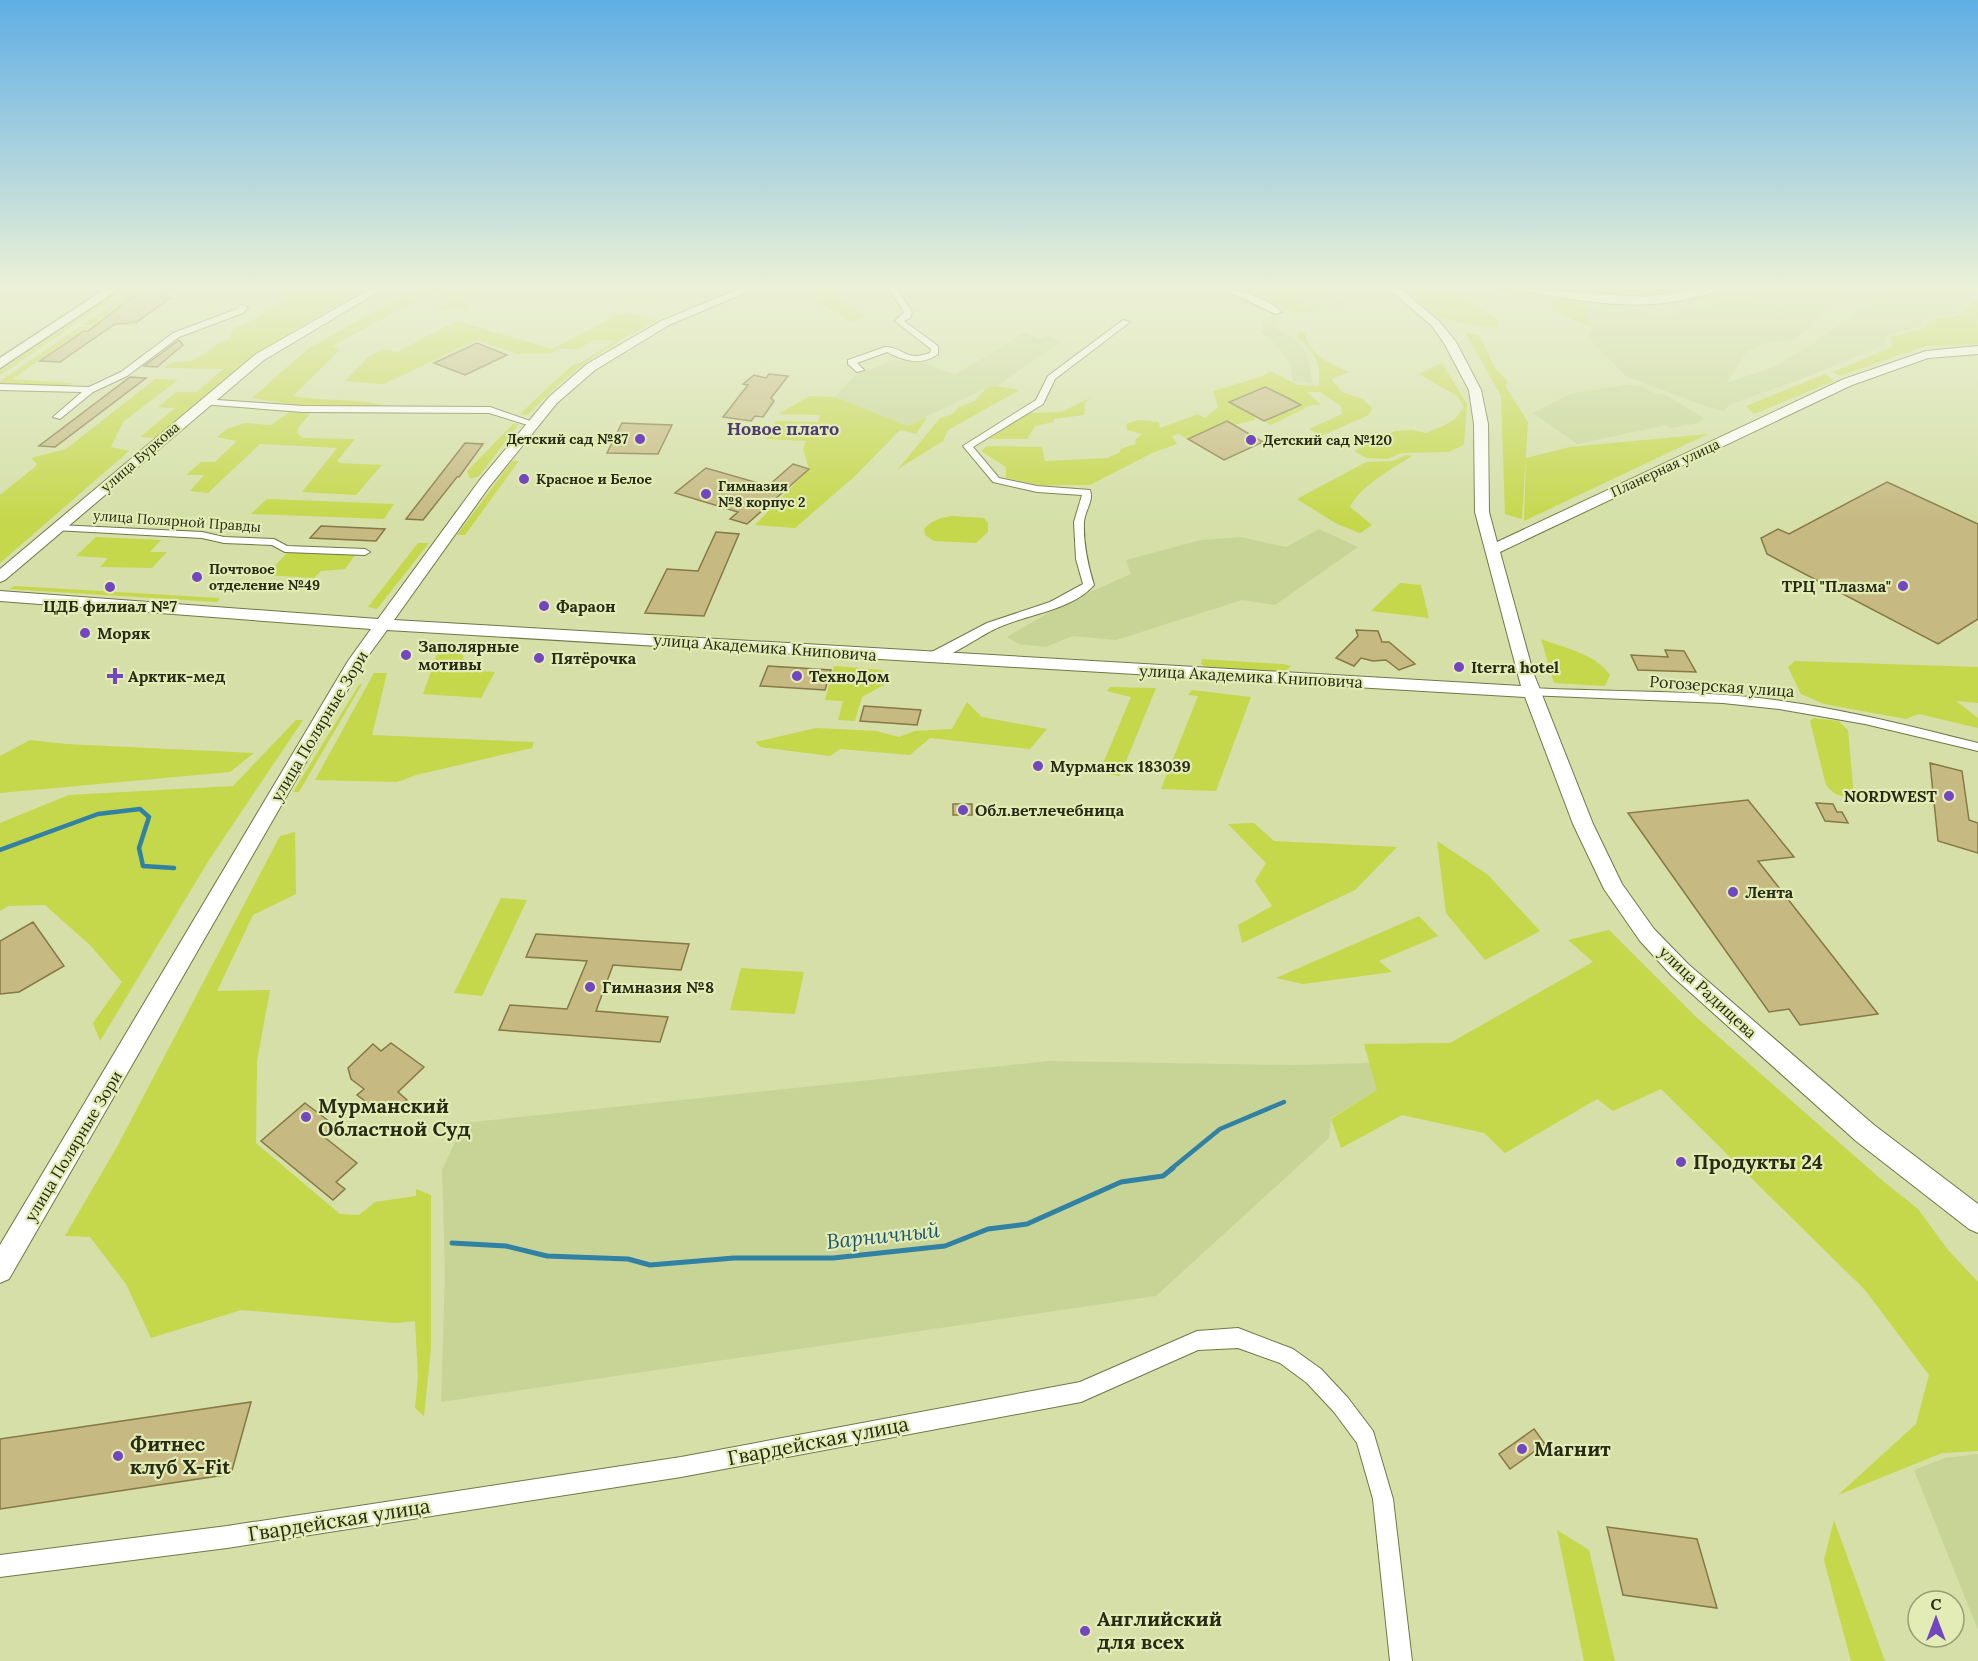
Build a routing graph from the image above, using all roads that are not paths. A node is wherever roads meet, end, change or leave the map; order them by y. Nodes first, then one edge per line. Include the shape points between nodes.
1 (134, 367) edge
2 (250, 367) edge
3 (592, 367) edge
4 (856, 367) edge
5 (1066, 367) edge
6 (1462, 367) edge
7 (1893, 367) edge
8 (860, 370) dead end
9 (0, 387) edge
10 (90, 390) junction
11 (204, 402) junction
12 (57, 417) dead end
13 (531, 423) junction
14 (1484, 519) junction
15 (57, 528) junction
16 (1529, 532) junction
17 (1493, 550) junction
18 (364, 552) dead end
19 (0, 577) edge
20 (0, 596) edge
21 (382, 624) junction
22 (930, 658) junction
23 (1531, 692) junction
24 (1978, 747) edge
25 (1978, 1220) edge
26 (0, 1270) edge
27 (0, 1566) edge
28 (1401, 1661) edge

1 - 10 street
2 - 11 main road, улица Буркова
3 - 13 main road, улица Полярные Зори
4 - 8 street
5 - 22 street via 1051,378 1040,402 968,446 996,480 1037,489 1087,492 1079,522 1081,559 1089,585 1071,597 993,625
6 - 14 main road via 1474,390 1481,424
7 - 16 main road, Планерная улица via 1848,382
9 - 10 street
10 - 12 street
11 - 13 street via 303,409 490,410
11 - 15 main road, улица Буркова
13 - 21 main road, улица Полярные Зори
14 - 16 main road via 1500,534 1515,536
14 - 17 main road
15 - 18 street, улица Полярной Правды via 202,536 274,542 285,549
15 - 19 main road, улица Буркова
16 - 17 main road, Планерная улица
17 - 23 main road
20 - 21 main road, улица Академика Книповича
21 - 22 main road, улица Академика Книповича
21 - 26 main road, улица Полярные Зори via 356,661
22 - 23 main road, улица Академика Книповича
23 - 24 street, Рогозерская улица via 1775,704
23 - 25 main road, улица Радищева via 1562,775 1614,890 1647,935 1680,970 1865,1134
27 - 28 street, Гвардейская улица via 250,1534 681,1467 1081,1392 1197,1341 1238,1338 1286,1356 1314,1376 1366,1438 1383,1499

